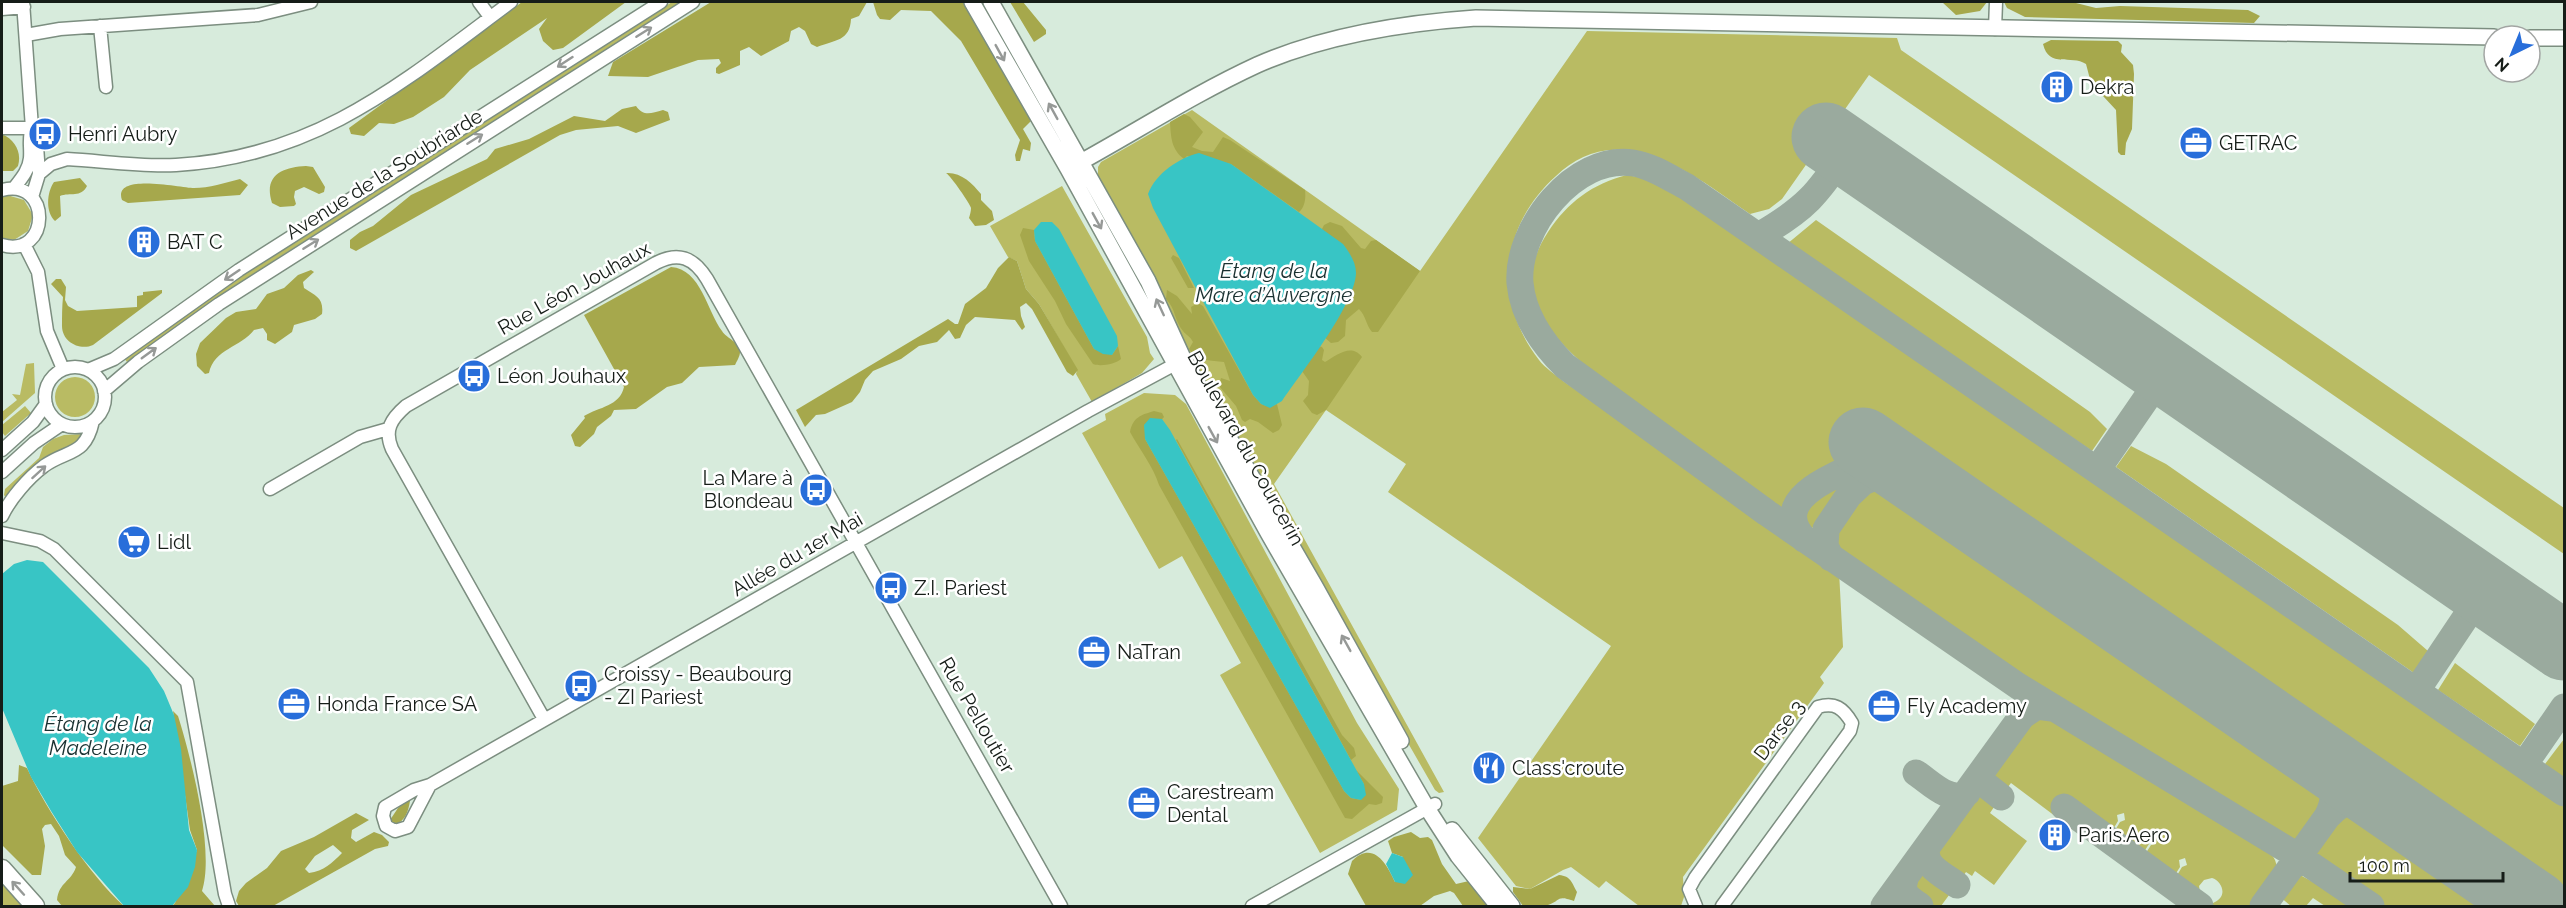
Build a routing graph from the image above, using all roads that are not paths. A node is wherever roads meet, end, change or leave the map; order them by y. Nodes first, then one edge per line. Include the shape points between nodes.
1 (311, 2) edge
2 (479, 2) edge
3 (511, 2) edge
4 (661, 2) edge
5 (693, 2) edge
6 (972, 2) edge
7 (991, 2) edge
8 (1996, 2) edge
9 (24, 4) edge
10 (2, 9) edge
11 (490, 17) junction
12 (100, 26) junction
13 (1995, 29) junction
14 (26, 35) junction
15 (2482, 37) edge
16 (2542, 38) edge
17 (2565, 38) edge
18 (106, 87) dead end
19 (2, 128) edge
20 (32, 128) junction
21 (38, 156) junction
22 (51, 164) junction
23 (1075, 166) junction
24 (39, 174) junction
25 (8, 189) edge
26 (32, 197) junction
27 (24, 244) junction
28 (2, 245) edge
29 (1179, 362) junction
30 (63, 369) junction
31 (88, 370) junction
32 (105, 391) junction
33 (46, 404) junction
34 (93, 421) junction
35 (62, 424) junction
36 (388, 429) junction
37 (2, 450) edge
38 (2, 472) edge
39 (270, 489) dead end
40 (2, 518) edge
41 (2, 532) edge
42 (857, 543) junction
43 (543, 719) junction
44 (430, 785) dead end
45 (1431, 806) junction
46 (2, 869) edge
47 (35, 906) edge
48 (229, 906) edge
49 (1061, 906) edge
50 (1252, 906) edge
51 (1498, 906) edge
52 (1512, 906) edge
53 (1696, 906) edge
54 (1722, 906) edge

1 - 12 street via 258,15
2 - 11 street
3 - 11 street
4 -> 31 street, Avenue de la Soubriarde via 239,270 114,359
32 -> 5 street, Avenue de la Soubriarde via 138,362 219,304
6 -> 23 main road, Boulevard du Courcerin
23 -> 7 main road, Boulevard du Courcerin
8 - 13 street
9 - 10 street
9 - 14 street
11 - 22 street via 363,108 273,149 231,159 174,165 67,159
12 - 14 street
12 - 18 street
13 - 15 main road
13 - 23 main road via 1476,18 1380,29 1259,64
14 - 20 street
16 - 17 main road
19 - 20 street
20 - 21 street
20 - 25 street via 27,171
21 - 22 street
21 - 24 street
22 - 24 street
23 - 29 main road, Boulevard du Courcerin
24 - 26 street
25 - 26 street
26 - 27 street via 40,221 32,238
27 - 28 street
27 - 30 street via 38,272 47,331
29 - 42 street, Allée du 1er Mai
29 - 45 main road, Boulevard du Courcerin
30 - 31 street
30 - 33 street via 46,387
31 - 32 street
32 - 34 street via 103,408
33 - 35 street
33 - 37 street via 33,422
34 - 35 street via 81,426
40 -> 34 street via 40,470 80,449 89,437
35 - 38 street
36 - 39 street via 360,437
36 - 42 street, Rue Léon Jouhaux via 393,417 436,389 656,263 670,257 687,257 696,262 707,279
36 - 43 street via 392,449
40 - 41 street
41 - 48 street via 40,541 54,549 187,682
42 - 43 street, Allée du 1er Mai
42 - 49 street, Rue Pelloutier
43 - 44 street, Allée du 1er Mai
45 - 50 street
45 - 51 main road, Boulevard du Courcerin via 1458,856
45 - 52 main road, Boulevard du Courcerin
47 -> 46 highway
53 - 54 street, Darse 3 via 1689,889 1695,878 1818,707 1839,707 1852,723 1850,731

